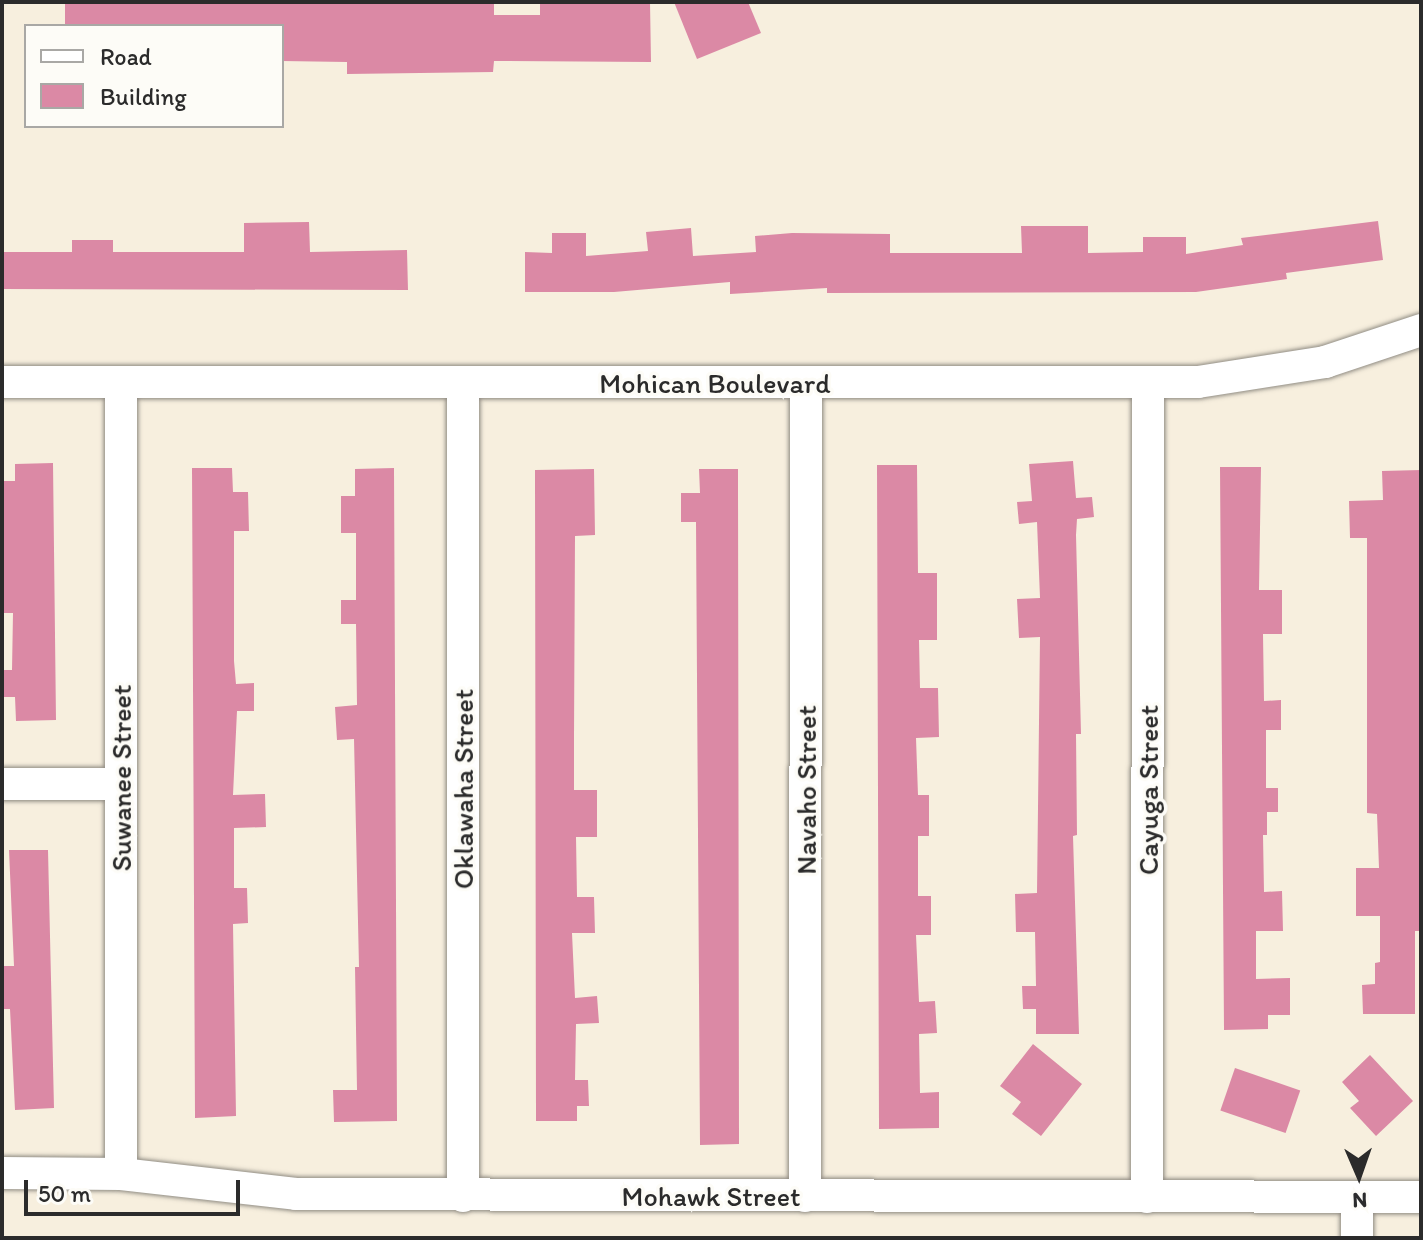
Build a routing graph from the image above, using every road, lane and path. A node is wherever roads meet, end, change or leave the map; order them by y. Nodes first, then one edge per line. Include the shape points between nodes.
1 (1421, 330) edge
2 (2, 382) edge
3 (121, 382) junction
4 (463, 382) junction
5 (806, 383) junction
6 (1148, 383) junction
7 (2, 784) edge
8 (121, 784) junction
9 (2, 1173) edge
10 (121, 1174) junction
11 (463, 1196) junction
12 (805, 1196) junction
13 (1147, 1197) junction
14 (1357, 1197) junction
15 (1421, 1197) edge
16 (1357, 1238) edge

1 - 6 street, Mohican Boulevard via 1325,362 1249,376
2 - 3 street, Mohican Boulevard
3 - 4 street, Mohican Boulevard
3 - 8 street, Suwanee Street
4 - 5 street, Mohican Boulevard
4 - 11 street, Oklawaha Street
5 - 6 street, Mohican Boulevard
5 - 12 street, Navaho Street
6 - 13 street, Cayuga Street
7 - 8 street
8 - 10 street, Suwanee Street
9 - 10 street, Mohawk Street
10 - 11 street, Mohawk Street via 296,1194
11 - 12 street, Mohawk Street
12 - 13 street, Mohawk Street
13 - 14 street, Mohawk Street
14 - 15 street, Mohawk Street
14 - 16 street

